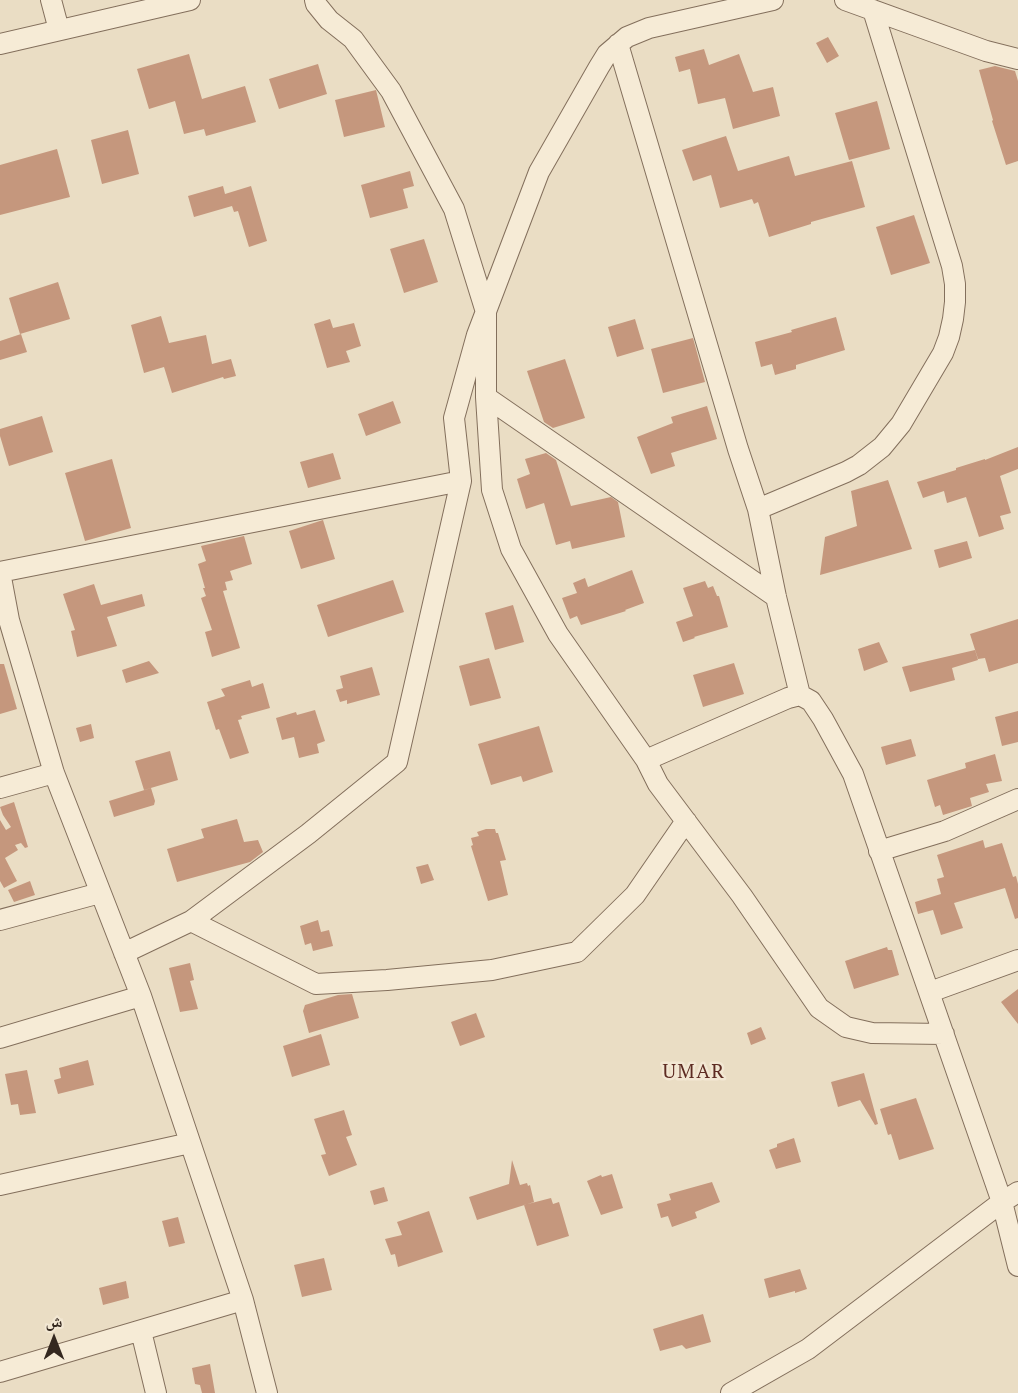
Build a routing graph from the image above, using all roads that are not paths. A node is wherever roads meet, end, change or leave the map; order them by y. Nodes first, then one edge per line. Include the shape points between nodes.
1 (51, 0) edge
2 (190, 0) edge
3 (315, 0) edge
4 (773, 0) edge
5 (845, 0) edge
6 (873, 10) junction
7 (59, 30) junction
8 (0, 44) edge
9 (618, 44) junction
10 (1018, 59) edge
11 (486, 312) junction
12 (486, 397) junction
13 (461, 482) junction
14 (758, 509) junction
15 (0, 572) edge
16 (776, 597) junction
17 (4, 621) edge
18 (800, 695) junction
19 (646, 760) junction
20 (54, 773) junction
21 (0, 788) edge
22 (1018, 799) edge
23 (686, 821) junction
24 (879, 851) junction
25 (100, 893) junction
26 (0, 920) edge
27 (191, 921) junction
28 (124, 952) junction
29 (1018, 960) edge
30 (930, 992) junction
31 (141, 996) junction
32 (944, 1034) junction
33 (0, 1038) edge
34 (190, 1143) junction
35 (0, 1185) edge
36 (1010, 1197) edge
37 (1018, 1266) edge
38 (243, 1300) junction
39 (141, 1331) junction
40 (0, 1372) edge
41 (156, 1393) edge
42 (267, 1393) edge
43 (731, 1393) edge

1 - 7 street
2 - 7 street
3 - 11 street via 329,20 353,39 391,91 454,209
4 - 9 street via 649,28
5 - 6 street
6 - 10 street
6 - 14 street via 952,266 953,319 943,353 901,424 882,447 846,472
7 - 8 street
9 - 11 street via 599,67 539,172
9 - 14 street
11 - 12 street
11 - 13 street via 454,418
12 - 16 street
12 - 19 street via 492,490 511,549 558,634
13 - 15 street
13 - 27 street via 397,762 309,834
14 - 16 street
15 - 17 street
16 - 18 street
17 - 20 street
18 - 19 street
18 - 24 street via 811,701 853,774
19 - 23 street via 658,784
20 - 21 street
20 - 25 street
22 - 24 street via 945,831
23 - 27 street via 635,895 577,952 492,970 315,984
23 - 32 street via 819,1008 846,1027 872,1033
24 - 30 street
25 - 26 street
25 - 28 street
27 - 28 street
28 - 31 street
29 - 30 street
30 - 32 street
31 - 33 street
31 - 34 street
32 - 36 street
34 - 35 street
34 - 38 street
36 - 37 street
36 - 43 street via 808,1349
38 - 39 street
38 - 42 street
39 - 40 street
39 - 41 street

